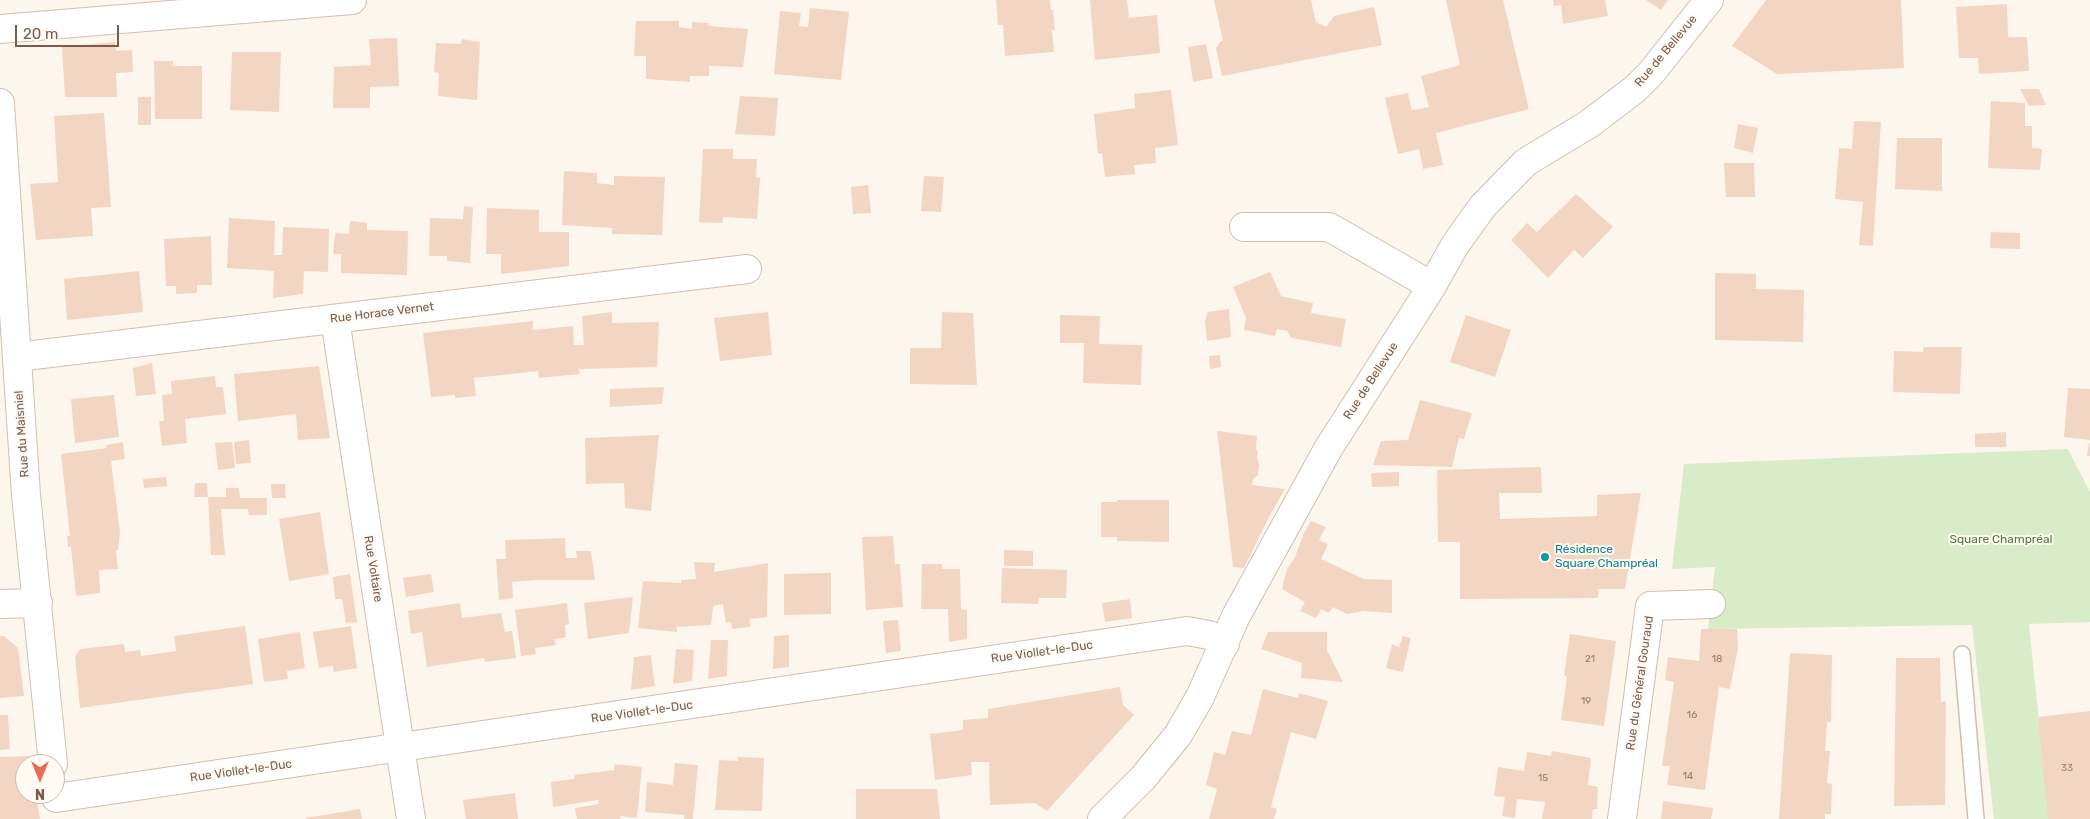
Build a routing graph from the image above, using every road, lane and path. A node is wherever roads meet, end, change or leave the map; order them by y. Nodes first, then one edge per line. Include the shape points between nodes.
1 (352, 0) edge
2 (1710, 0) edge
3 (0, 28) edge
4 (0, 103) edge
5 (1244, 227) dead end
6 (747, 269) dead end
7 (1432, 286) junction
8 (335, 319) junction
9 (17, 357) junction
10 (38, 603) junction
11 (0, 604) edge
12 (1710, 604) dead end
13 (1225, 644) junction
14 (1962, 654) dead end
15 (401, 748) junction
16 (52, 754) edge
17 (65, 801) edge
18 (411, 819) edge
19 (1102, 819) edge
20 (1622, 819) edge
21 (1976, 819) edge

1 - 3 street
2 - 7 street, Rue de Bellevue via 1635,89 1589,124 1526,162 1483,206 1455,244
4 - 9 street, Rue du Maisniel
5 - 7 street via 1329,227
6 - 8 street, Rue Horace Vernet
7 - 13 street, Rue de Bellevue via 1328,449 1236,616
8 - 9 street, Rue Horace Vernet
8 - 15 street, Rue Voltaire
9 - 10 street, Rue du Maisniel via 26,495
10 - 11 street
10 - 16 street, Rue du Maisniel
12 - 20 street, Rue du Général Gouraud via 1650,606
13 - 15 street, Rue Viollet-le-Duc via 1209,635 1187,631
13 - 19 street, Rue de Bellevue via 1178,735 1143,778
14 - 21 lane
15 - 17 street, Rue Viollet-le-Duc
15 - 18 street, Rue Voltaire

